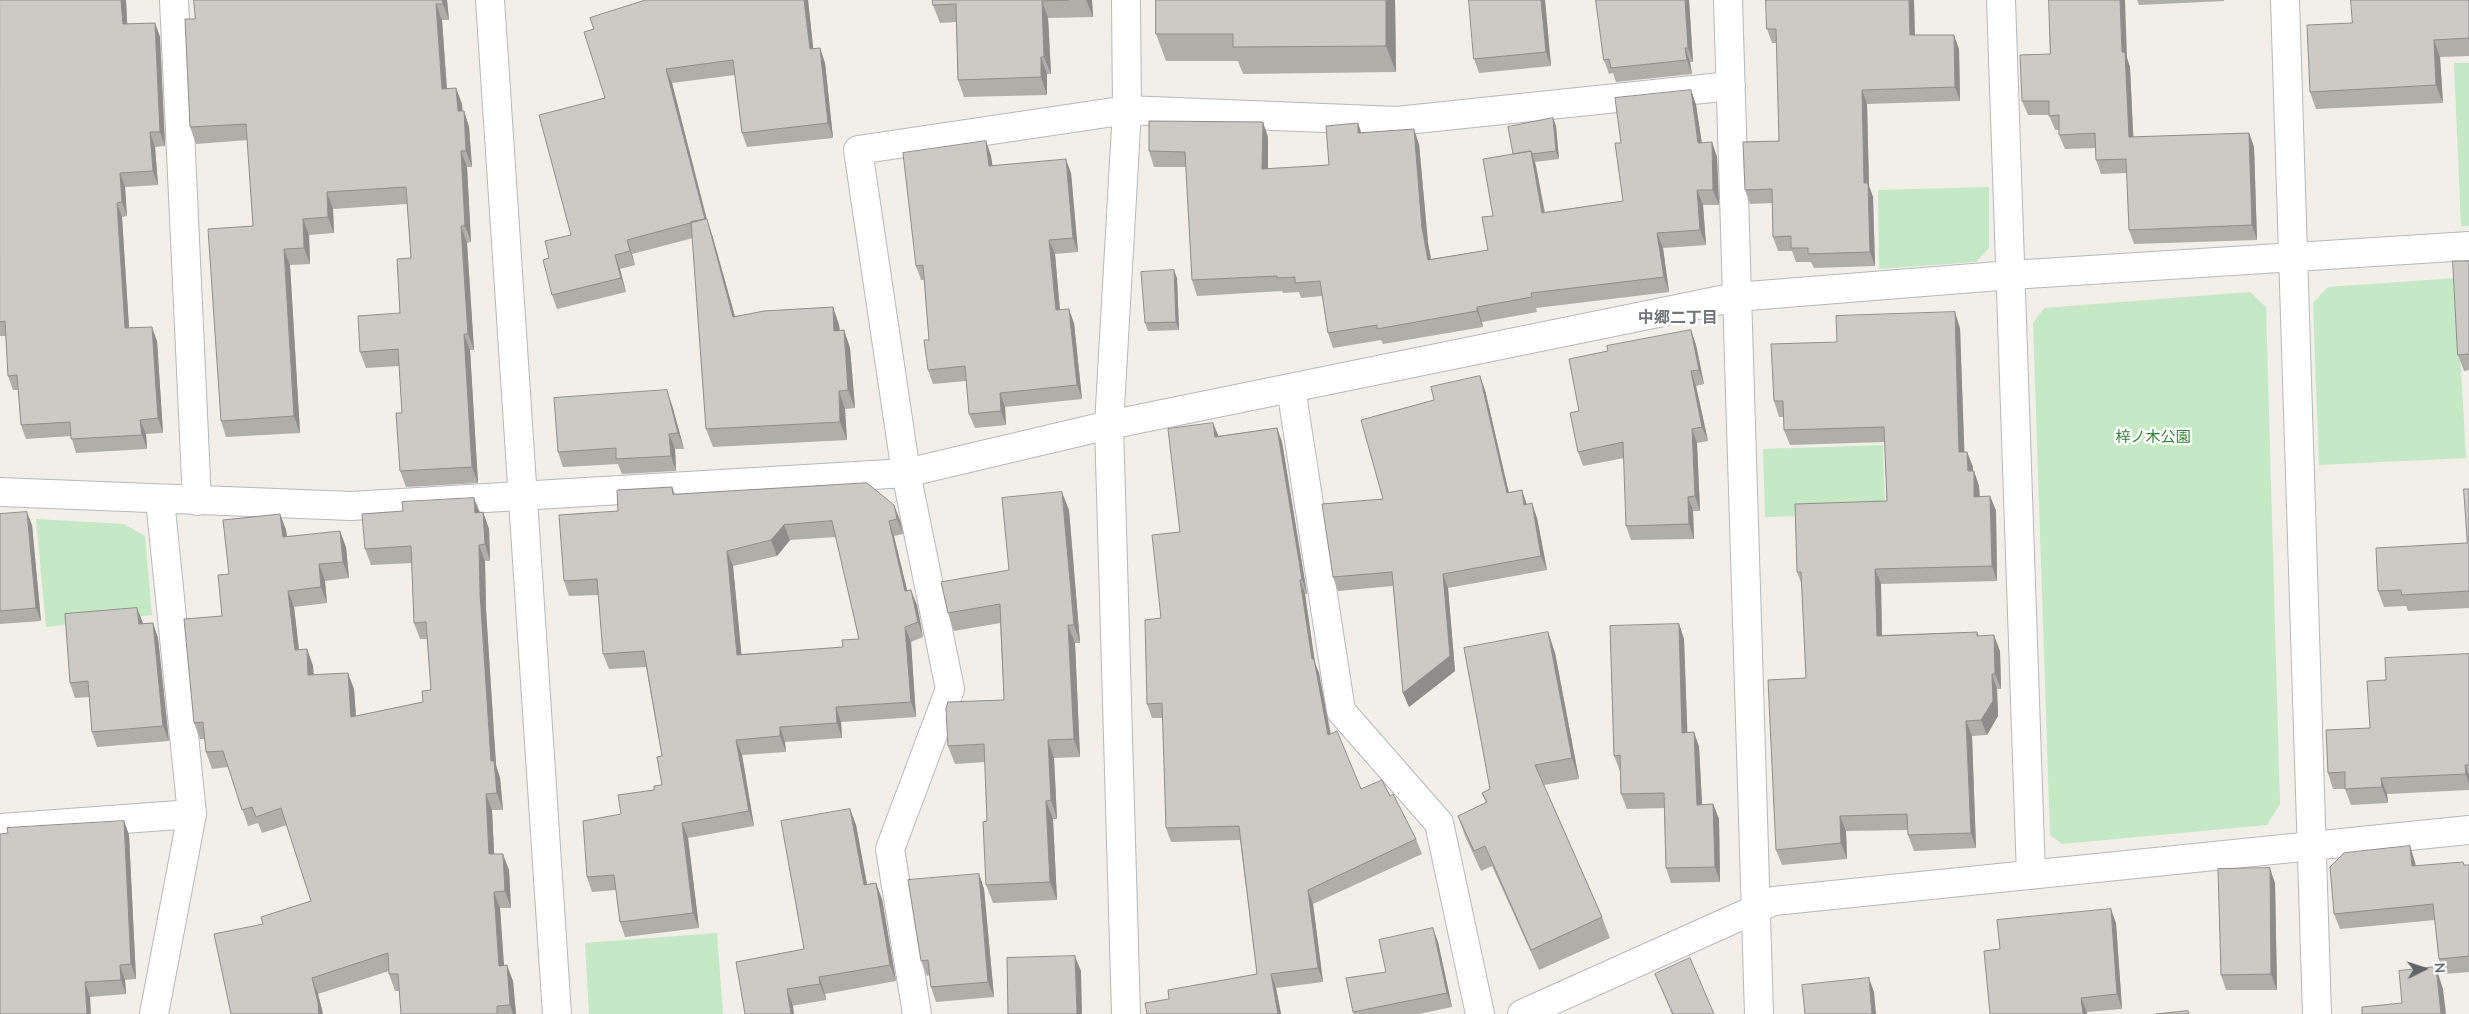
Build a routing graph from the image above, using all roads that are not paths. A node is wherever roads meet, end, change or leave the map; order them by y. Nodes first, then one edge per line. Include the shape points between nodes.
1 (174, 0) edge
2 (490, 0) edge
3 (1126, 0) edge
4 (1728, 0) edge
5 (2001, 0) edge
6 (2285, 0) edge
7 (1731, 86) junction
8 (1127, 110) junction
9 (2469, 246) edge
10 (2294, 258) junction
11 (2011, 275) junction
12 (1736, 297) junction
13 (1291, 388) junction
14 (1109, 425) junction
15 (906, 473) junction
16 (0, 492) edge
17 (523, 496) junction
18 (160, 500) junction
19 (197, 501) junction
20 (192, 814) junction
21 (0, 828) edge
22 (2469, 830) edge
23 (2312, 846) junction
24 (2031, 875) junction
25 (1757, 910) junction
26 (154, 1014) edge
27 (557, 1014) edge
28 (917, 1014) edge
29 (1126, 1014) edge
30 (1480, 1014) edge
31 (1522, 1014) edge
32 (1759, 1014) edge
33 (2316, 1014) edge

1 - 19 street
2 - 17 street
3 - 8 street
4 - 7 street
5 - 11 street
6 - 10 street
7 - 8 street via 1397,121
7 - 12 street
8 - 14 street
8 - 15 street via 858,150
9 - 10 street
10 - 11 street
10 - 23 street
11 - 12 street
11 - 24 street
12 - 13 street
12 - 25 street
13 - 14 street
13 - 30 street via 1341,710 1439,822
14 - 15 street
14 - 29 street
15 - 17 street
15 - 28 street via 950,689 890,849
16 - 18 street
17 - 19 street via 351,506
17 - 27 street
18 - 19 street
18 - 20 street
20 - 21 street
20 - 26 street
22 - 23 street
23 - 24 street
23 - 33 street
24 - 25 street via 1774,902
25 - 31 street
25 - 32 street

